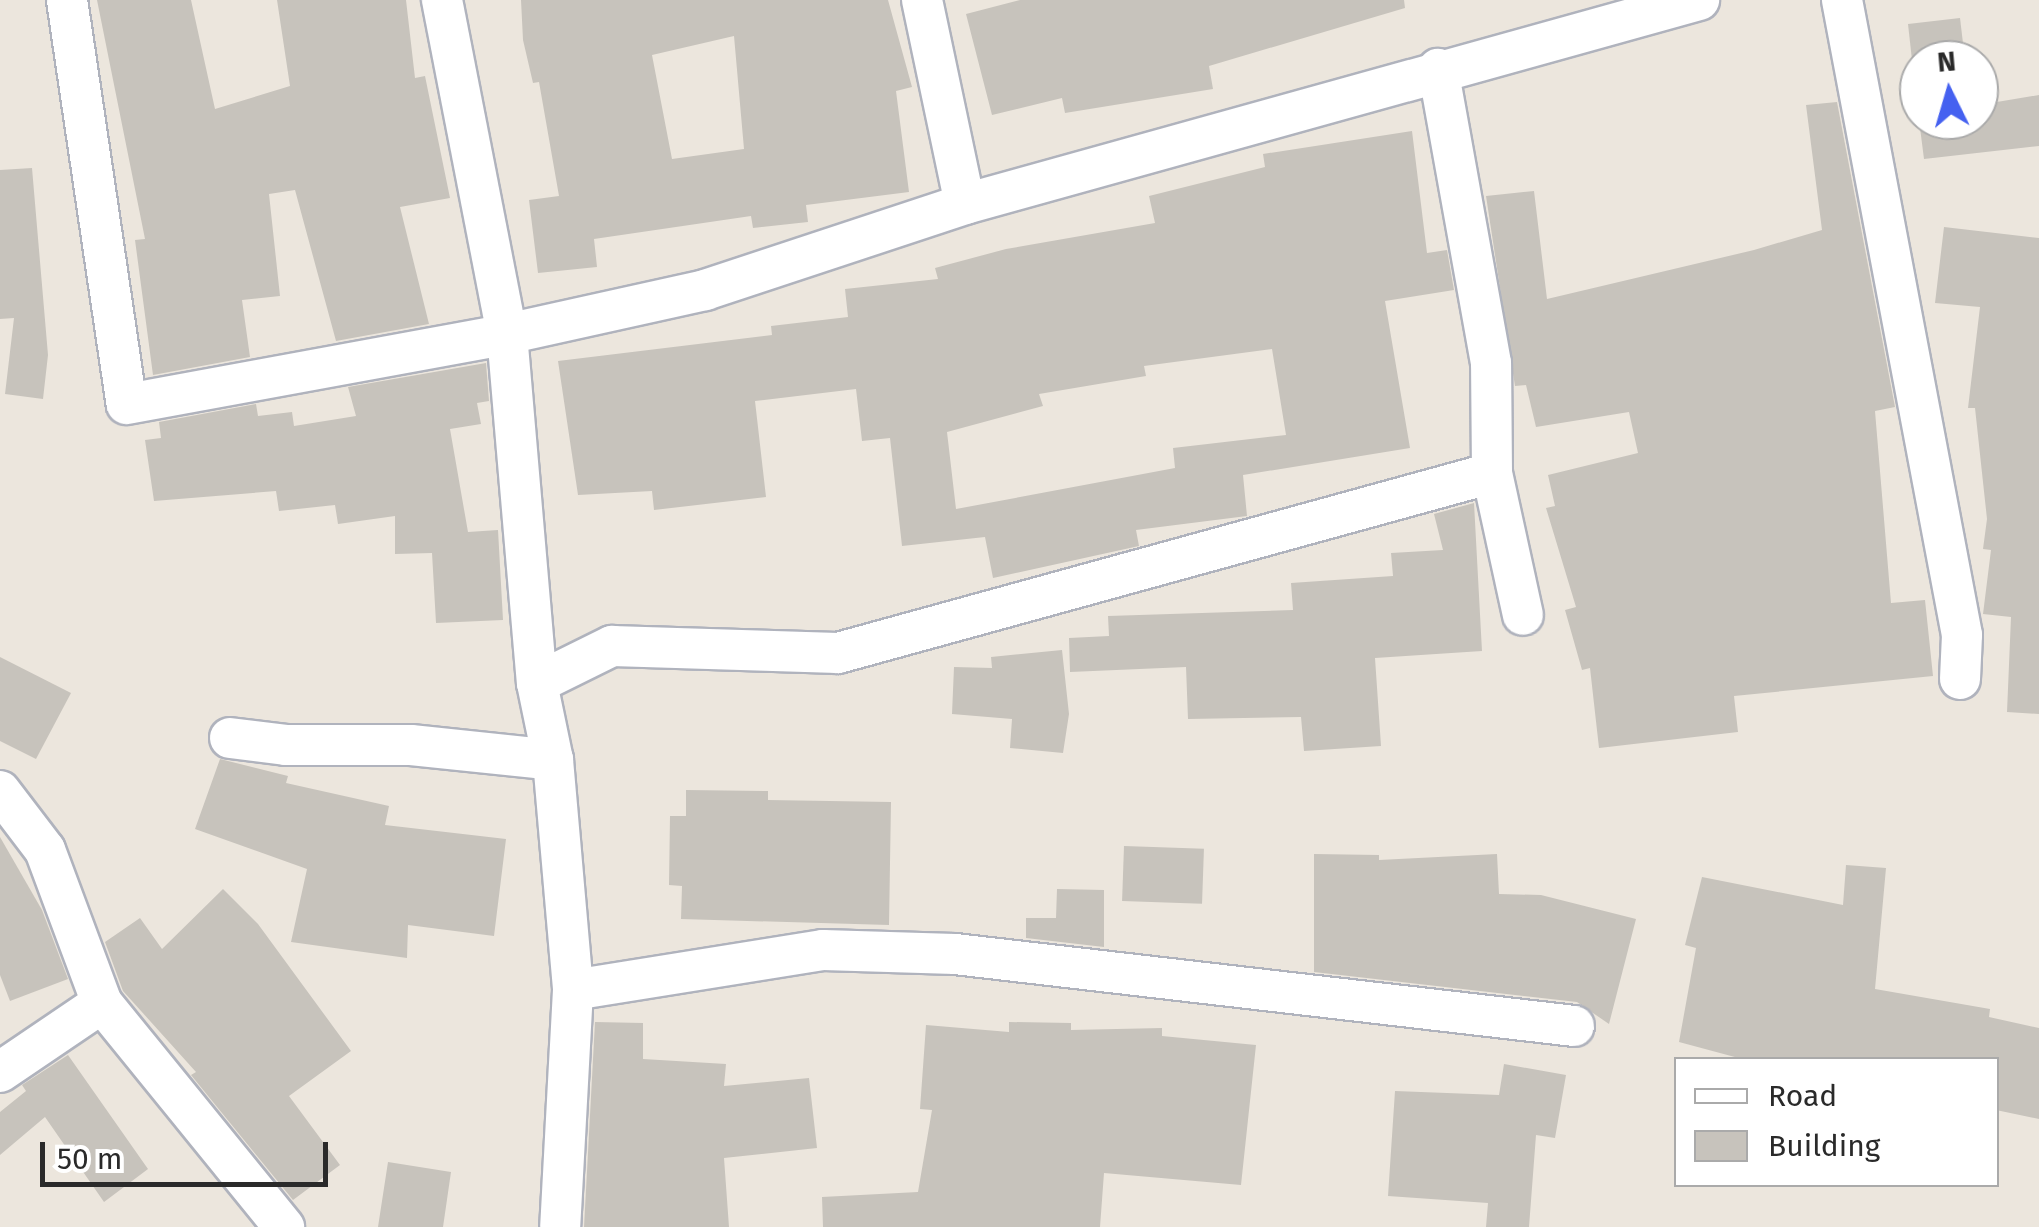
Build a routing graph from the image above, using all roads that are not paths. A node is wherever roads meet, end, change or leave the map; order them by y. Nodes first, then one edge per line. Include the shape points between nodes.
1 (67, 0) edge
2 (442, 0) edge
3 (922, 0) edge
4 (1698, 0) edge
5 (1842, 0) edge
6 (1438, 69) junction
7 (965, 204) junction
8 (507, 334) junction
9 (1492, 473) junction
10 (1524, 614) dead end
11 (1960, 678) dead end
12 (537, 683) junction
13 (230, 738) dead end
14 (553, 760) junction
15 (0, 791) edge
16 (573, 990) junction
17 (102, 1003) junction
18 (1574, 1026) dead end
19 (0, 1072) edge
20 (284, 1227) edge
21 (560, 1227) edge

1 - 8 street via 127,404
2 - 8 street
3 - 7 street
4 - 6 street
5 - 11 street via 1962,635
6 - 7 street
6 - 9 street via 1491,363
7 - 8 street via 705,290
8 - 12 street
9 - 10 street
9 - 12 street via 838,653 612,646
12 - 14 street
13 - 14 street via 411,745
14 - 16 street
15 - 17 street via 44,850
16 - 18 street via 824,950 936,953
16 - 21 street
17 - 19 street
17 - 20 street

